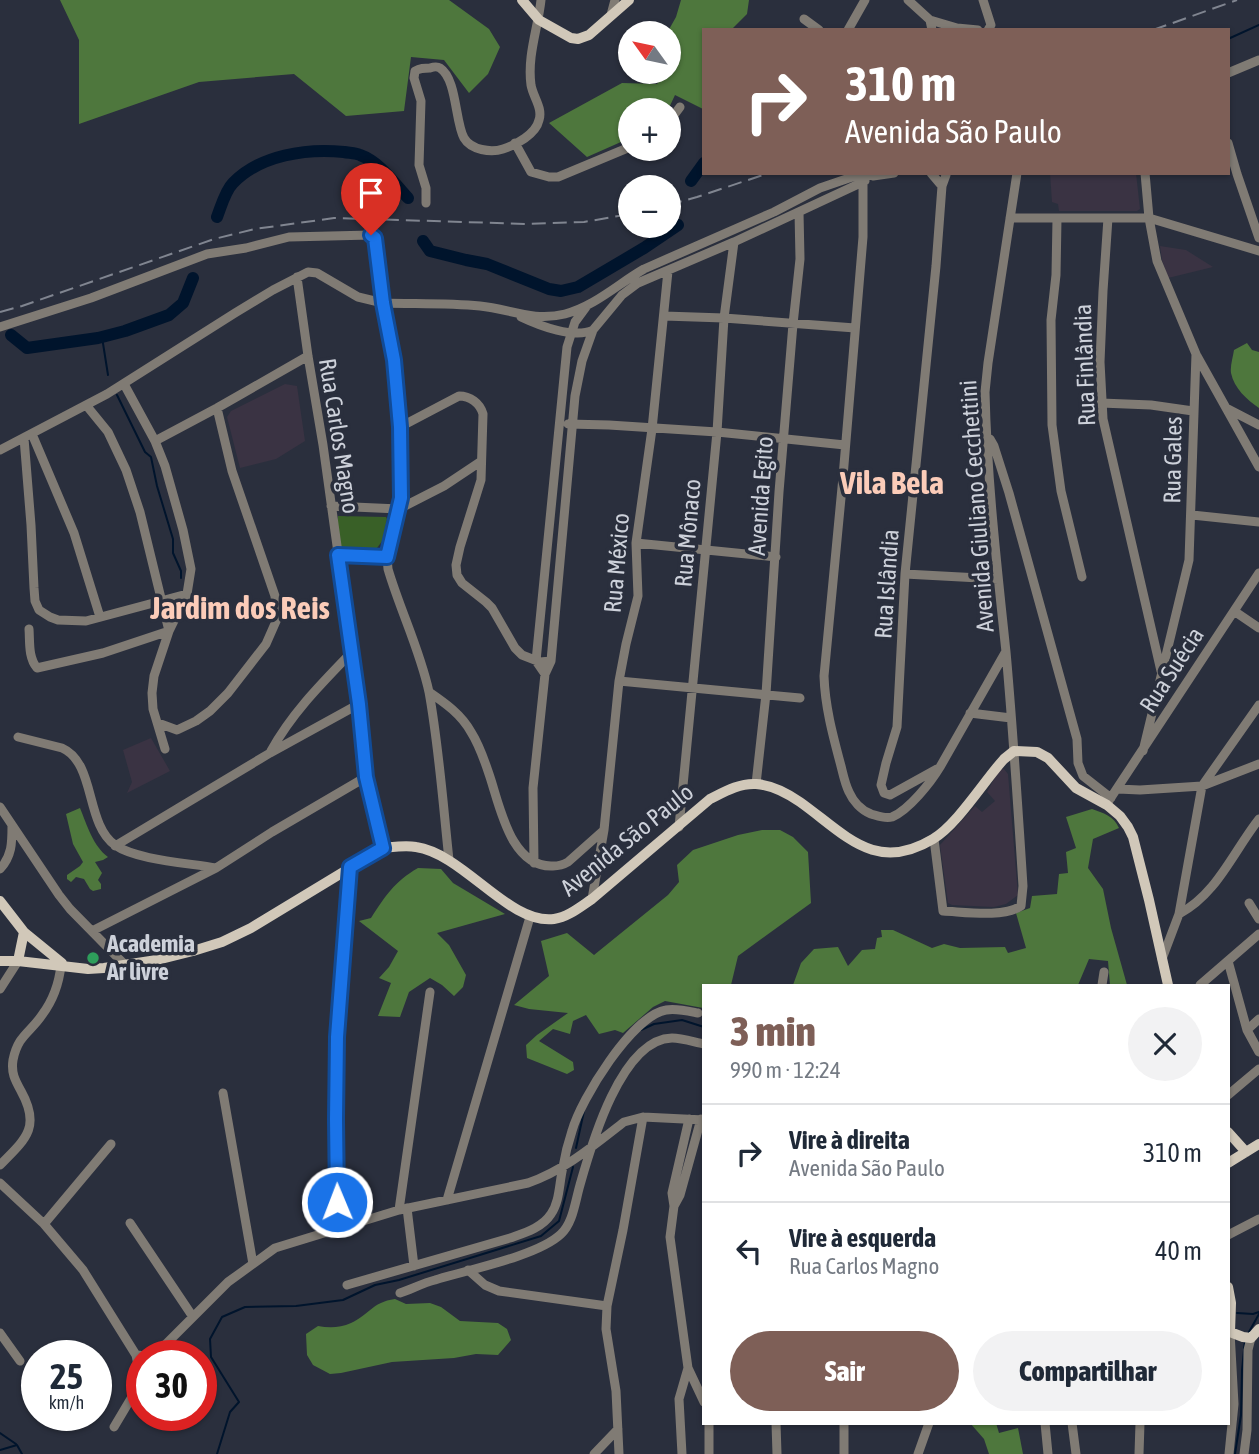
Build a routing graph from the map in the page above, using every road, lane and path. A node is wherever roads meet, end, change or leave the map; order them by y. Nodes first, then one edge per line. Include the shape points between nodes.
1 (522, 0) edge
2 (541, 0) edge
3 (615, 0) edge
4 (629, 0) edge
5 (865, 0) edge
6 (908, 0) edge
7 (983, 0) edge
8 (611, 15) junction
9 (804, 19) dead end
10 (539, 20) junction
11 (931, 25) edge
12 (816, 28) edge
13 (849, 28) edge
14 (957, 28) edge
15 (989, 28) edge
16 (1259, 60) edge
17 (1230, 72) edge
18 (515, 143) junction
19 (1230, 150) edge
20 (618, 152) edge
21 (860, 175) edge
22 (870, 175) edge
23 (880, 175) edge
24 (933, 175) edge
25 (947, 175) edge
26 (1017, 175) edge
27 (1144, 175) edge
28 (873, 176) junction
29 (863, 182) junction
30 (942, 186) junction
31 (817, 190) junction
32 (825, 198) junction
33 (426, 203) dead end
34 (815, 203) junction
35 (799, 212) junction
36 (1010, 218) junction
37 (1108, 218) junction
38 (1149, 218) junction
39 (1057, 219) junction
40 (1259, 238) edge
41 (734, 242) junction
42 (1259, 251) edge
43 (668, 271) junction
44 (297, 277) junction
45 (383, 303) junction
46 (591, 303) junction
47 (513, 314) junction
48 (604, 315) junction
49 (664, 316) junction
50 (724, 318) junction
51 (793, 324) junction
52 (0, 327) edge
53 (855, 328) junction
54 (593, 330) junction
55 (570, 333) junction
56 (1196, 354) junction
57 (307, 356) junction
58 (124, 384) junction
59 (1101, 403) junction
60 (86, 405) junction
61 (217, 408) junction
62 (1227, 408) junction
63 (1193, 411) junction
64 (560, 424) junction
65 (572, 424) junction
66 (1259, 425) edge
67 (400, 427) junction
68 (652, 429) junction
69 (717, 432) junction
70 (987, 435) junction
71 (28, 436) junction
72 (785, 440) junction
73 (155, 441) junction
74 (845, 446) junction
75 (0, 450) edge
76 (480, 462) junction
77 (1259, 467) edge
78 (331, 506) junction
79 (399, 509) junction
80 (1192, 515) junction
81 (1259, 522) edge
82 (549, 537) junction
83 (562, 539) junction
84 (636, 543) junction
85 (705, 549) junction
86 (338, 555) junction
87 (387, 557) junction
88 (776, 557) junction
89 (1259, 573) edge
90 (905, 574) junction
91 (1082, 577) dead end
92 (998, 579) junction
93 (157, 581) junction
94 (187, 594) junction
95 (162, 600) junction
96 (145, 605) junction
97 (1234, 611) junction
98 (100, 617) junction
99 (1259, 628) edge
100 (29, 629) dead end
101 (169, 631) junction
102 (1006, 652) junction
103 (351, 653) junction
104 (536, 661) junction
105 (551, 661) junction
106 (1161, 673) junction
107 (545, 674) junction
108 (619, 681) junction
109 (692, 688) junction
110 (429, 692) junction
111 (766, 694) junction
112 (800, 698) dead end
113 (359, 704) junction
114 (1259, 705) edge
115 (970, 713) junction
116 (1011, 718) junction
117 (158, 723) junction
118 (177, 730) junction
119 (18, 737) dead end
120 (1014, 751) junction
121 (1143, 751) junction
122 (270, 753) junction
123 (1259, 764) edge
124 (940, 767) junction
125 (366, 777) junction
126 (756, 784) junction
127 (1202, 786) junction
128 (1118, 789) junction
129 (1109, 802) junction
130 (0, 807) edge
131 (1259, 819) edge
132 (12, 824) junction
133 (679, 827) junction
134 (604, 831) junction
135 (934, 839) junction
136 (115, 846) junction
137 (383, 848) junction
138 (449, 859) junction
139 (534, 863) junction
140 (216, 867) junction
141 (350, 867) junction
142 (0, 869) edge
143 (592, 899) junction
144 (0, 901) edge
145 (1249, 903) dead end
146 (1179, 914) junction
147 (530, 917) junction
148 (1259, 919) edge
149 (92, 931) junction
150 (24, 932) junction
151 (1259, 934) edge
152 (1162, 959) junction
153 (0, 961) edge
154 (18, 961) junction
155 (1228, 961) junction
156 (63, 965) junction
157 (126, 966) junction
158 (1104, 972) dead end
159 (1102, 984) edge
160 (1168, 984) edge
161 (1201, 984) edge
162 (0, 989) edge
163 (430, 992) dead end
164 (698, 1013) dead end
165 (1259, 1019) edge
166 (1247, 1030) junction
167 (702, 1044) edge
168 (1259, 1052) edge
169 (1259, 1069) edge
170 (223, 1093) dead end
171 (1230, 1094) edge
172 (601, 1117) junction
173 (643, 1117) junction
174 (689, 1119) junction
175 (702, 1120) edge
176 (624, 1122) junction
177 (1230, 1134) edge
178 (111, 1144) dead end
179 (1258, 1146) edge
180 (590, 1148) junction
181 (1246, 1152) junction
182 (1230, 1162) edge
183 (0, 1165) edge
184 (562, 1169) junction
185 (0, 1183) edge
186 (447, 1200) junction
187 (674, 1206) junction
188 (403, 1209) junction
189 (1259, 1219) edge
190 (130, 1223) dead end
191 (44, 1224) junction
192 (340, 1228) junction
193 (1230, 1234) edge
194 (253, 1264) junction
195 (414, 1266) junction
196 (468, 1270) junction
197 (346, 1285) dead end
198 (400, 1293) dead end
199 (1230, 1298) edge
200 (607, 1306) junction
201 (192, 1317) junction
202 (1230, 1317) edge
203 (0, 1333) edge
204 (1232, 1333) edge
205 (1253, 1335) edge
206 (127, 1340) edge
207 (170, 1340) edge
208 (20, 1361) dead end
209 (688, 1368) junction
210 (702, 1398) edge
211 (126, 1406) edge
212 (709, 1425) edge
213 (776, 1425) edge
214 (844, 1425) edge
215 (928, 1425) edge
216 (1045, 1425) edge
217 (1072, 1425) edge
218 (1140, 1425) edge
219 (114, 1427) dead end
220 (618, 1429) junction
221 (594, 1454) edge
222 (619, 1454) edge
223 (682, 1454) edge
224 (709, 1454) edge
225 (777, 1454) edge
226 (844, 1454) edge
227 (918, 1454) edge
228 (1048, 1454) edge
229 (1076, 1454) edge
230 (1139, 1454) edge
231 (1229, 1454) edge
232 (1244, 1454) edge

1 - 10 main road
2 - 10 street
3 - 8 street
4 - 8 main road
5 - 13 street
6 - 11 street
7 - 15 street
8 - 10 main road via 589,36 578,39
9 - 12 street
10 - 18 street via 530,74 540,120
11 - 14 street
16 - 17 street
18 - 20 street via 530,172 549,177
18 - 33 street via 494,151 469,144 443,71 416,69 421,101 419,165
19 - 40 street
21 - 31 street
22 - 28 street
23 - 28 street
24 - 30 street
25 - 30 street, Rua Islândia
26 - 36 street, Avenida Giuliano Cecchettini
27 - 38 street, Rua Gales
28 - 29 street
29 - 32 street
29 - 53 street
30 - 90 street, Rua Islândia
31 - 32 street
31 - 34 street
31 - 46 street via 644,269
32 - 34 street
34 - 35 street
35 - 41 street
35 - 51 street, Avenida Egito via 800,259
36 - 39 street
36 - 70 street, Avenida Giuliano Cecchettini via 988,363
37 - 38 street
37 - 39 street
37 - 59 street, Rua Finlândia
38 - 42 street
38 - 56 street, Rua Gales via 1160,271
39 - 91 street via 1051,320 1052,425 1061,491
41 - 43 street
41 - 50 street, Rua Mônaco
43 - 48 street via 638,283
43 - 49 street, Rua México
44 - 45 street via 317,273 358,297
44 - 57 street, Rua Carlos Magno
44 - 58 street
45 - 47 street via 482,306
45 - 52 street via 374,236 305,236 207,254
45 - 67 street
46 - 47 street via 545,317
46 - 48 street via 602,304
46 - 55 street
47 - 55 street
48 - 54 street
49 - 50 street
49 - 68 street, Rua México
50 - 51 street
50 - 69 street, Rua Mônaco
51 - 53 street
51 - 72 street, Avenida Egito
53 - 74 street
54 - 55 street
54 - 65 street via 578,376
55 - 64 street
56 - 62 street
56 - 63 street, Rua Gales
57 - 61 street
57 - 78 street, Rua Carlos Magno
58 - 60 street
58 - 73 street
59 - 63 street
59 - 106 street, Rua Finlândia
60 - 71 street
60 - 93 street via 119,452
61 - 73 street
61 - 118 street via 232,471 275,596 277,619 266,644 228,693 210,711
62 - 66 street
62 - 77 street
63 - 80 street, Rua Gales
64 - 65 street
64 - 82 street
65 - 68 street
65 - 83 street
67 - 76 street via 455,397 468,397 483,414
67 - 79 street
68 - 69 street
68 - 84 street, Rua México
69 - 72 street
69 - 85 street, Rua Mônaco
70 - 92 street, Avenida Giuliano Cecchettini
70 - 129 street via 1009,493 1077,739 1080,770
71 - 75 street
71 - 98 street via 75,533
71 - 98 street via 35,601 39,610 58,620
72 - 74 street
72 - 88 street, Avenida Egito
73 - 94 street via 183,530 191,569
74 - 124 street via 824,677 825,700 848,791 866,812 893,817 920,794
76 - 79 street
76 - 104 street via 479,488 460,547 457,575 492,608 514,648
78 - 79 street
78 - 86 street, Rua Carlos Magno
79 - 87 street
80 - 81 street
80 - 106 street, Rua Gales via 1186,579
82 - 83 street
82 - 104 street
83 - 105 street
84 - 85 street
84 - 108 street, Rua México via 638,596
85 - 88 street
85 - 109 street, Rua Mônaco
86 - 87 street
86 - 103 street, Rua Carlos Magno
87 - 110 street
88 - 111 street, Avenida Egito
89 - 97 street, Rua Suécia
90 - 92 street
90 - 124 street, Rua Islândia via 897,727 882,790 890,795
92 - 102 street, Avenida Giuliano Cecchettini
93 - 95 street
93 - 96 street
94 - 95 street
94 - 101 street
95 - 96 street
95 - 101 street
96 - 98 street
97 - 99 street
97 - 121 street, Rua Suécia
100 - 101 street via 31,657 37,668
101 - 117 street via 153,676
102 - 115 street
102 - 116 street, Avenida Giuliano Cecchettini
103 - 113 street, Rua Carlos Magno
103 - 122 street via 297,711
104 - 105 street
104 - 107 street
105 - 107 street
106 - 121 street, Rua Gales
107 - 139 street via 533,788
108 - 109 street
108 - 134 street, Rua México
109 - 111 street
109 - 133 street, Rua Mônaco
110 - 138 street
110 - 139 street via 462,718 472,733 505,825 518,848
111 - 112 street
111 - 126 street, Avenida Egito
113 - 122 street
113 - 125 street, Rua Carlos Magno
114 - 127 street
115 - 116 street
115 - 124 street
116 - 120 street, Avenida Giuliano Cecchettini
117 - 118 street
117 - 118 street via 165,749
119 - 136 street via 62,748 74,757 103,831
120 - 129 main road via 1037,752 1076,788
120 - 135 main road
120 - 135 street, Avenida Giuliano Cecchettini via 1021,906 979,914 943,911
121 - 128 street, Rua Suécia
122 - 136 street
123 - 127 street
125 - 137 street, Rua Carlos Magno
125 - 140 street
126 - 133 main road, Avenida São Paulo via 710,799
126 - 135 main road via 778,789 874,851 903,853
127 - 128 street
127 - 146 street
128 - 129 street, Rua Suécia
129 - 152 main road via 1133,837
130 - 132 street
131 - 146 street via 1208,892
132 - 142 street via 12,846
132 - 149 street via 59,895
133 - 143 main road, Avenida São Paulo
134 - 139 street via 565,864
134 - 143 street, Rua México
136 - 140 street via 144,856
137 - 138 main road via 418,847
137 - 141 main road
138 - 147 main road
140 - 149 street
141 - 157 main road via 222,942
141 - 192 street via 337,1037
143 - 147 main road, Avenida São Paulo via 555,919
144 - 150 main road
145 - 148 street
146 - 152 street
147 - 186 street
149 - 157 street
150 - 154 main road
150 - 156 main road
151 - 155 street
152 - 160 main road
153 - 154 main road
154 - 156 main road
154 - 162 street
155 - 161 street
155 - 166 street
156 - 157 main road via 88,969
156 - 183 street via 53,999 17,1046 13,1077 30,1108 31,1126
158 - 159 street
163 - 188 street
164 - 184 street via 665,1010 635,1029 584,1101
165 - 166 street
166 - 168 street
167 - 172 street via 671,1038 643,1050
169 - 171 street
170 - 194 street
172 - 176 street
172 - 180 street
173 - 174 street
173 - 176 street
173 - 200 street
174 - 175 street
174 - 187 street via 672,1193
175 - 187 street
176 - 180 street
177 - 181 main road
178 - 191 street
179 - 181 main road
180 - 184 street
180 - 196 street via 564,1232 528,1252
181 - 182 main road
184 - 186 street via 528,1183
184 - 195 street via 553,1212 540,1225
185 - 191 street
186 - 188 street
187 - 209 street via 670,1237
188 - 192 street
188 - 195 street
189 - 193 street
190 - 201 street
191 - 206 street via 83,1270
192 - 194 street via 275,1248
194 - 201 street
195 - 197 street
196 - 198 street
196 - 200 street via 499,1290
199 - 202 main road
200 - 220 street
201 - 207 street
203 - 208 street
204 - 205 main road
204 - 231 street via 1234,1404
205 - 232 street via 1247,1356
209 - 210 street
209 - 223 street via 679,1399
211 - 219 street
212 - 224 street
213 - 225 street
214 - 226 street
215 - 227 street
216 - 228 street
217 - 229 street
218 - 230 street
220 - 221 street
220 - 222 street

